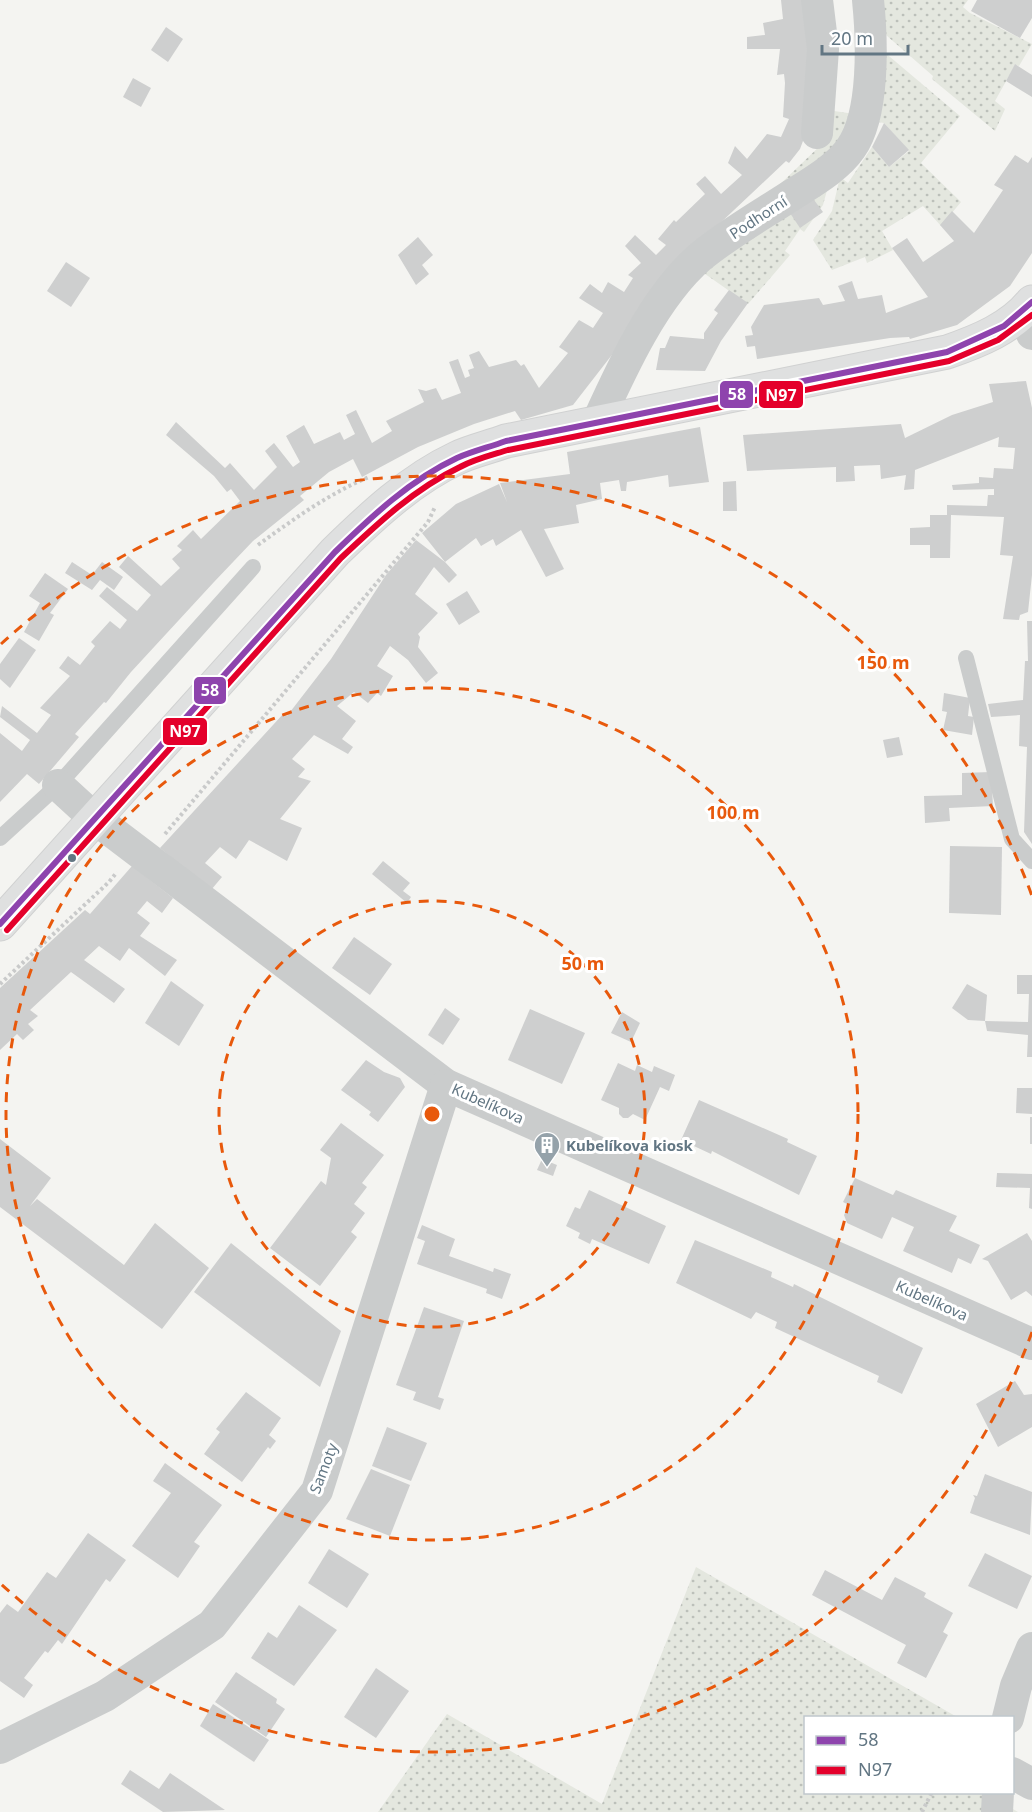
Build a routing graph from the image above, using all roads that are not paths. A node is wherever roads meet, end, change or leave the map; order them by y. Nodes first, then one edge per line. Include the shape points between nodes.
1 (817, 0) edge
2 (868, 0) edge
3 (817, 133) dead end
4 (1030, 314) edge
5 (597, 423) junction
6 (252, 567) dead end
7 (966, 658) dead end
8 (58, 785) junction
9 (94, 818) junction
10 (0, 838) edge
11 (1032, 861) edge
12 (0, 924) edge
13 (446, 1084) junction
14 (1032, 1344) edge
15 (1032, 1648) edge
16 (1008, 1716) edge
17 (0, 1748) edge
18 (1014, 1774) edge
19 (1032, 1784) edge
20 (998, 1794) edge
21 (997, 1812) edge

1 - 3 street via 823,49
2 - 5 street, Podhorní via 872,41 868,87 863,118 852,147 821,176 699,258 660,303 617,378
4 - 5 street via 977,342 947,352
5 - 9 street via 506,441 457,458 376,513 335,552
6 - 8 lane
7 - 11 lane via 1012,839
8 - 9 street, Kubelíkova
8 - 10 lane
9 - 12 street
9 - 13 street, Kubelíkova
13 - 14 street, Kubelíkova
13 - 17 street, Samoty via 317,1491 212,1625 105,1696
15 - 16 street
18 - 19 street
20 - 21 street

